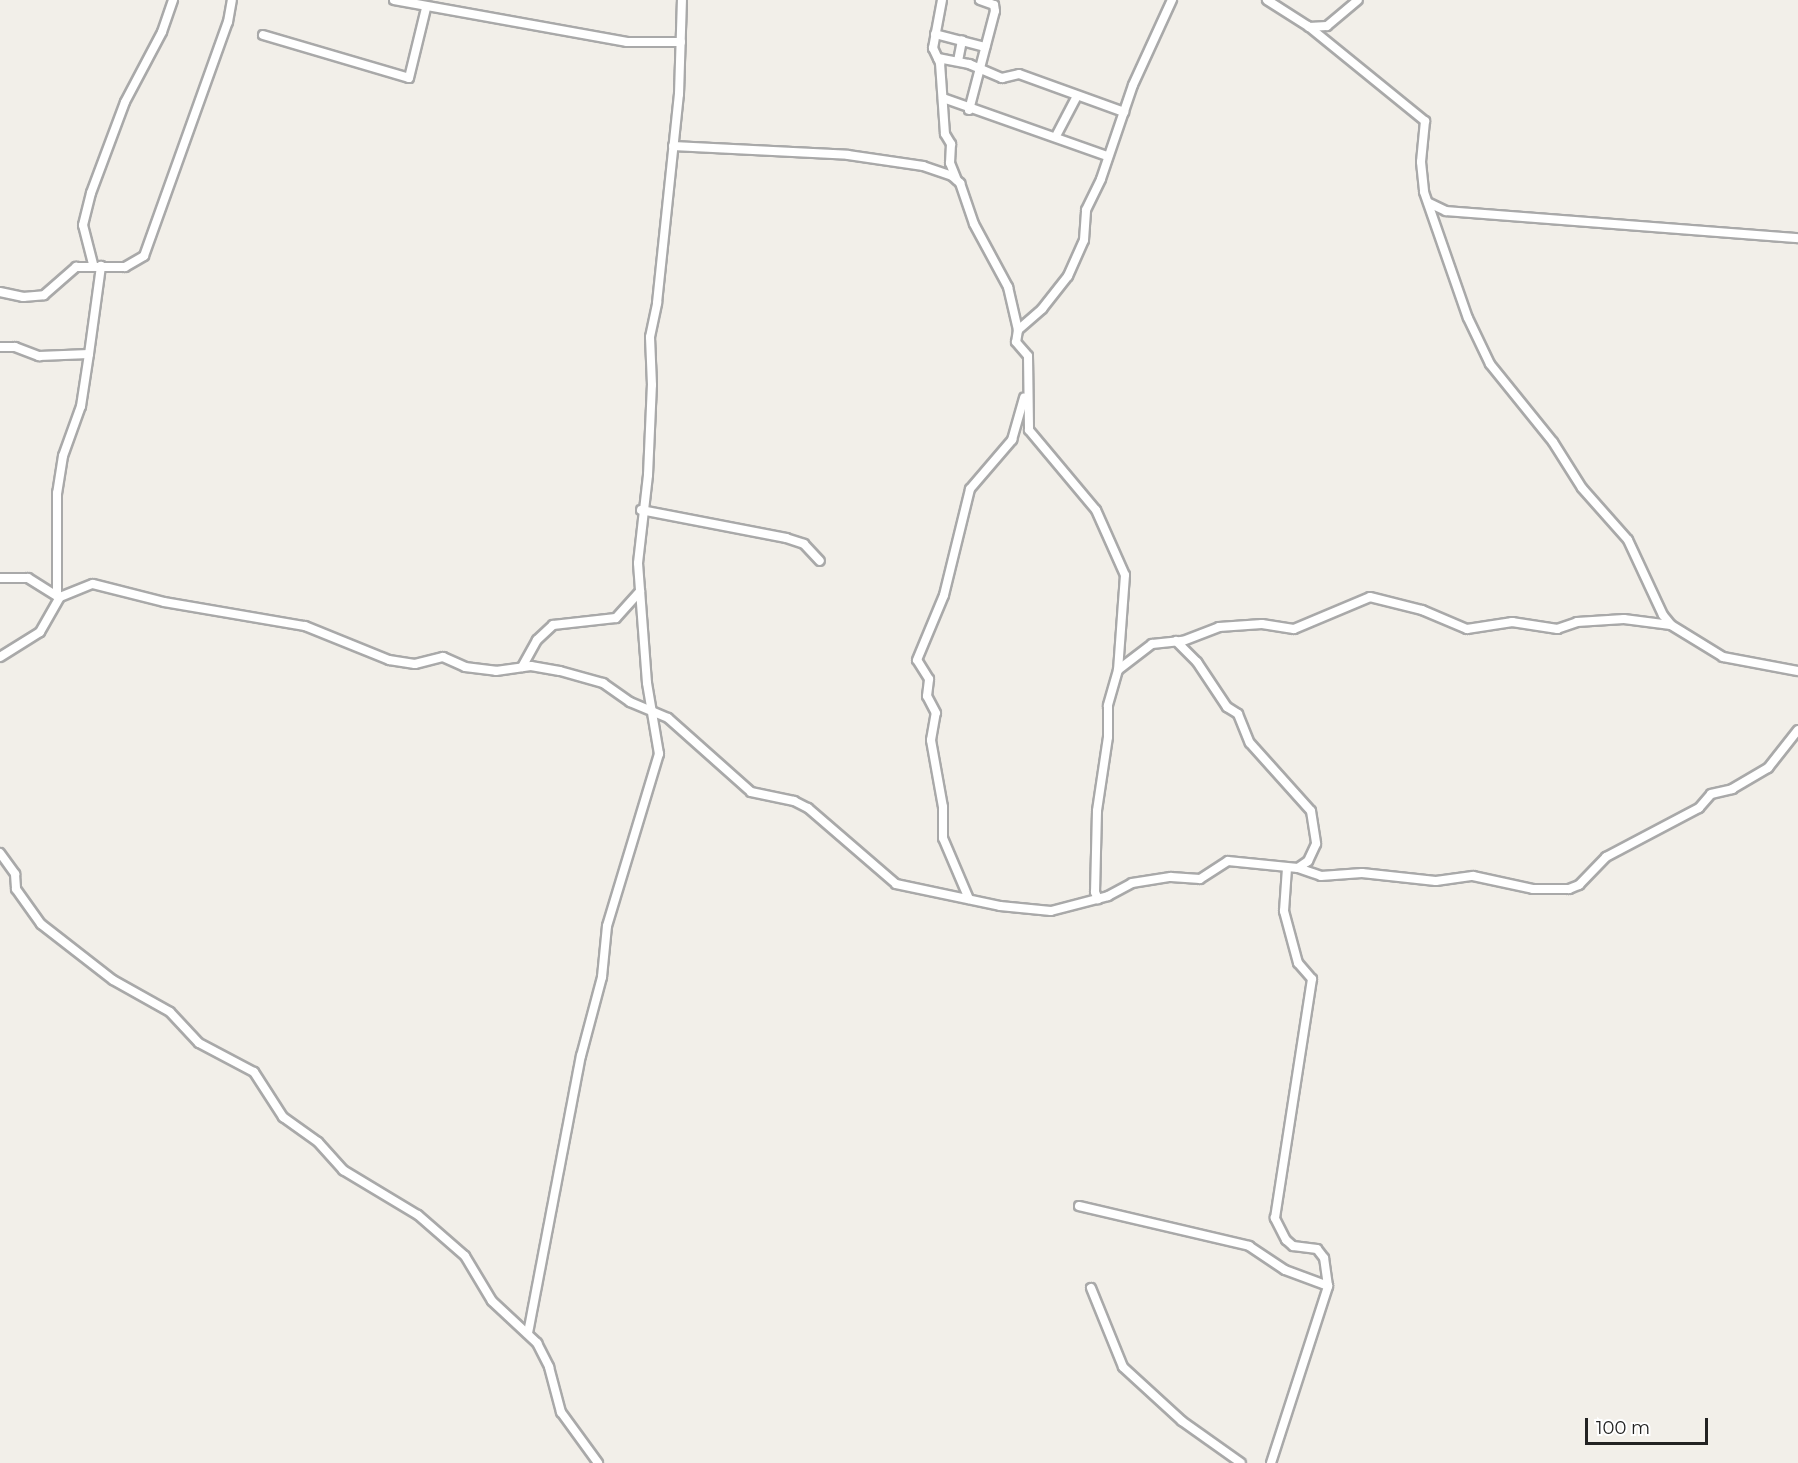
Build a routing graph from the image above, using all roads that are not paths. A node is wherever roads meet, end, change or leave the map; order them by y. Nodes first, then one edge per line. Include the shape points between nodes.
1 (173, 0) edge
2 (232, 0) edge
3 (394, 0) edge
4 (682, 0) edge
5 (942, 0) edge
6 (980, 0) edge
7 (1172, 0) edge
8 (1267, 0) edge
9 (1358, 0) edge
10 (426, 8) junction
11 (1308, 26) junction
12 (935, 34) junction
13 (263, 35) dead end
14 (962, 40) junction
15 (681, 42) junction
16 (985, 47) junction
17 (938, 58) junction
18 (958, 61) junction
19 (979, 67) junction
20 (1077, 96) junction
21 (943, 98) junction
22 (969, 110) junction
23 (1124, 112) junction
24 (1056, 136) junction
25 (673, 146) junction
26 (1107, 156) junction
27 (957, 180) junction
28 (1429, 203) junction
29 (1798, 238) edge
30 (97, 265) junction
31 (0, 291) edge
32 (1018, 330) junction
33 (0, 347) edge
34 (89, 354) junction
35 (1026, 395) junction
36 (641, 510) junction
37 (820, 561) dead end
38 (0, 578) edge
39 (640, 591) junction
40 (59, 596) junction
41 (1671, 625) junction
42 (1176, 641) junction
43 (0, 657) edge
44 (522, 667) junction
45 (1118, 670) junction
46 (1798, 671) edge
47 (652, 710) junction
48 (1798, 730) edge
49 (0, 853) edge
50 (1287, 868) junction
51 (1298, 868) junction
52 (969, 899) junction
53 (1098, 899) junction
54 (1079, 1206) dead end
55 (1328, 1286) junction
56 (1091, 1288) dead end
57 (528, 1333) junction
58 (598, 1463) edge
59 (1241, 1463) edge
60 (1271, 1463) edge

1 - 30 street via 162,32 125,102 91,193 84,225
2 - 30 street via 228,22 144,256 125,267
3 - 10 street
4 - 15 street
5 - 12 street
6 - 16 street via 995,6
7 - 23 street via 1145,55
8 - 11 street
9 - 11 street via 1327,26
10 - 13 street via 409,78
10 - 15 street via 627,42
11 - 28 street via 1425,121 1421,162
12 - 14 street
12 - 17 street via 933,48
14 - 16 street
14 - 18 street
15 - 25 street
16 - 19 street
17 - 18 street
17 - 21 street
18 - 19 street
19 - 20 street via 1002,78 1019,74
19 - 22 street
20 - 23 street
20 - 24 street
21 - 22 street
21 - 27 street via 945,134 951,144 950,162
22 - 24 street
23 - 26 street
24 - 26 street
25 - 27 street via 848,154 923,166
25 - 36 street via 650,337 647,482
26 - 32 street via 1086,210 1084,240 1068,276 1042,309
27 - 32 street via 977,232 1008,287
28 - 29 street via 1446,211
28 - 41 street via 1449,271 1490,364 1553,442 1582,488 1628,540 1658,608
30 - 31 street via 76,267 44,296 23,297
30 - 34 street
32 - 35 street via 1016,342 1029,360
33 - 34 street via 15,347 39,356
34 - 40 street via 81,406 63,456 57,493
35 - 45 street via 1029,430 1096,510 1122,563 1125,585
35 - 52 street via 1012,440 970,489 944,595 917,660 929,679 927,696 936,713 932,740 943,807 943,838
36 - 37 street via 786,538 804,544
36 - 39 street
38 - 40 street via 28,578
39 - 44 street via 616,618 553,625 537,640
39 - 47 street
40 - 43 street via 40,632
40 - 44 street via 93,584 110,585 164,602 305,626 389,660 415,664 443,657 465,667 496,671
41 - 42 street via 1624,619 1576,622 1557,629 1512,622 1467,629 1422,610 1370,597 1294,629 1263,624 1224,627
41 - 46 street via 1735,662
42 - 45 street via 1145,647
42 - 51 street via 1197,662 1227,707 1238,714 1250,743 1311,811 1316,843 1308,861
44 - 47 street via 599,681 630,702
45 - 53 street via 1108,706 1108,737 1097,811
47 - 52 street via 708,750 751,792 808,808 896,884
47 - 57 street via 658,740 657,767 607,927 602,977 581,1056
48 - 51 street via 1768,768 1732,789 1711,794 1699,808 1606,857 1579,885 1569,889 1533,889 1473,876 1436,881 1362,873 1321,876
49 - 57 street via 15,874 16,889 41,924 113,980 170,1012 199,1043 254,1072 283,1117 318,1142 343,1170 438,1231 472,1264 501,1312
50 - 51 street
50 - 53 street via 1228,861 1200,879 1139,881
50 - 55 street via 1283,905 1298,963 1312,979 1275,1218 1280,1232 1293,1246 1317,1249 1324,1258
52 - 53 street via 1005,907 1051,910
54 - 55 street via 1249,1246 1285,1270
55 - 60 street
56 - 59 street via 1123,1367 1182,1421
57 - 58 street via 544,1354 561,1412

